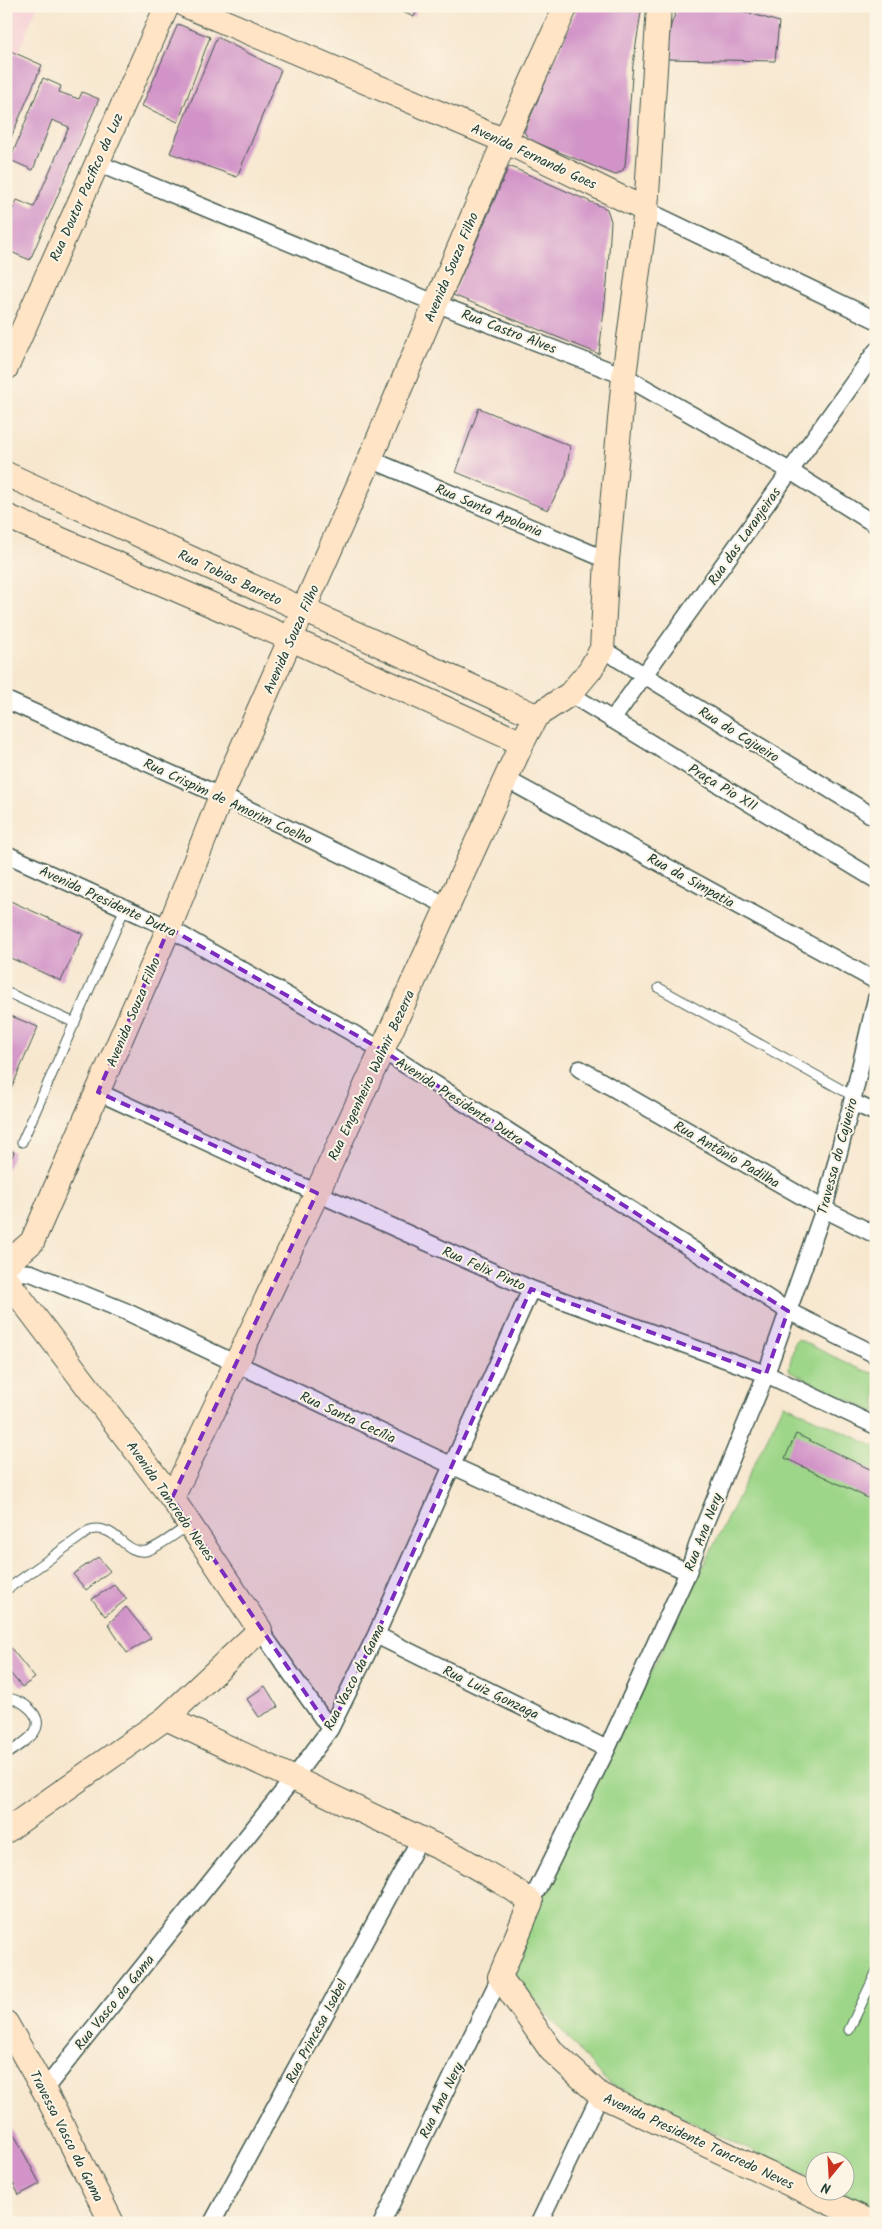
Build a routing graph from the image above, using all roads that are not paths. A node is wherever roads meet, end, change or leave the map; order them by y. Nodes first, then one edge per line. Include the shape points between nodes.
1 (167, 6) edge
2 (187, 6) edge
3 (566, 6) edge
4 (658, 6) edge
5 (505, 141) junction
6 (97, 163) junction
7 (646, 210) junction
8 (435, 302) junction
9 (876, 320) edge
10 (876, 351) edge
11 (6, 368) edge
12 (624, 376) junction
13 (370, 459) junction
14 (790, 471) junction
15 (6, 474) edge
16 (6, 516) edge
17 (876, 525) edge
18 (607, 560) junction
19 (303, 611) junction
20 (291, 639) junction
21 (602, 649) junction
22 (644, 676) junction
23 (570, 694) junction
24 (6, 700) edge
25 (536, 716) junction
26 (612, 720) junction
27 (522, 743) junction
28 (506, 779) junction
29 (221, 796) junction
30 (876, 818) edge
31 (6, 854) edge
32 (876, 880) edge
33 (448, 906) junction
34 (126, 908) junction
35 (169, 928) junction
36 (876, 981) edge
37 (659, 988) dead end
38 (6, 992) edge
39 (876, 999) edge
40 (75, 1023) junction
41 (382, 1050) junction
42 (580, 1070) dead end
43 (98, 1092) junction
44 (852, 1099) junction
45 (876, 1113) edge
46 (22, 1142) dead end
47 (316, 1193) junction
48 (824, 1209) junction
49 (876, 1235) edge
50 (6, 1264) edge
51 (6, 1271) edge
52 (6, 1279) edge
53 (531, 1289) junction
54 (788, 1311) junction
55 (876, 1355) edge
56 (236, 1364) junction
57 (766, 1374) junction
58 (876, 1426) edge
59 (453, 1466) junction
60 (172, 1498) junction
61 (190, 1525) junction
62 (688, 1572) junction
63 (6, 1590) edge
64 (260, 1630) junction
65 (376, 1635) junction
66 (6, 1698) edge
67 (166, 1718) junction
68 (330, 1729) junction
69 (607, 1749) junction
70 (6, 1755) edge
71 (293, 1779) junction
72 (6, 1831) edge
73 (420, 1839) junction
74 (531, 1902) junction
75 (876, 1973) edge
76 (500, 1977) junction
77 (6, 2023) edge
78 (849, 2030) dead end
79 (44, 2090) junction
80 (600, 2095) junction
81 (112, 2223) edge
82 (212, 2223) edge
83 (382, 2223) edge
84 (539, 2223) edge
85 (874, 2223) edge

1 - 6 main road, Rua Doutor Pacífico da Luz
2 - 5 main road, Avenida Fernando Goes
3 - 5 main road, Avenida Souza Filho
4 - 7 main road
5 - 7 main road, Avenida Fernando Goes
5 - 8 main road, Avenida Souza Filho
6 - 8 street, Rua Castro Alves
6 - 11 main road, Rua Doutor Pacífico da Luz
7 - 9 street, Avenida Fernando Goes
7 - 12 main road
8 - 12 street, Rua Castro Alves
8 - 13 main road, Avenida Souza Filho
10 - 14 street, Rua das Laranjeiras
12 - 14 street, Rua Castro Alves
12 - 18 main road
13 - 18 street, Rua Santa Apolonia
13 - 19 main road, Avenida Souza Filho
14 - 17 street, Rua Castro Alves
14 - 22 street, Rua das Laranjeiras
15 - 19 main road, Rua Tobias Barreto
16 - 20 main road
18 - 21 main road
19 - 20 main road, Avenida Souza Filho
19 - 25 main road, Rua Tobias Barreto
20 - 27 main road
20 - 29 main road, Avenida Souza Filho
21 - 22 street, Rua do Cajueiro
21 - 23 main road, Rua Engenheiro Walmir Bezerra
22 - 26 street, Rua das Laranjeiras
22 - 30 street, Rua do Cajueiro
23 - 25 main road, Rua Engenheiro Walmir Bezerra
23 - 26 street, Praça Pio XII
24 - 29 street, Rua Crispim de Amorim Coelho
25 - 27 main road, Rua Engenheiro Walmir Bezerra
26 - 32 street, Praça Pio XII
27 - 28 main road, Rua Engenheiro Walmir Bezerra
28 - 33 main road, Rua Engenheiro Walmir Bezerra
28 - 36 street, Rua da Simpatia
29 - 33 street, Rua Crispim de Amorim Coelho
29 - 35 main road, Avenida Souza Filho
31 - 34 street, Avenida Presidente Dutra
33 - 41 main road, Rua Engenheiro Walmir Bezerra
34 - 35 street, Avenida Presidente Dutra
34 - 40 lane
35 - 41 street, Avenida Presidente Dutra
35 - 43 main road, Avenida Souza Filho
37 - 44 lane
38 - 40 lane
39 - 44 street, Travessa do Cajueiro
40 - 46 lane
41 - 47 main road, Rua Engenheiro Walmir Bezerra
41 - 54 street, Avenida Presidente Dutra
42 - 48 street, Rua Antônio Padilha
43 - 47 street, Rua Felix Pinto
43 - 50 main road, Avenida Souza Filho via 32,1242
44 - 45 street
44 - 48 street, Travessa do Cajueiro
47 - 53 street, Rua Felix Pinto
47 - 56 main road, Rua Engenheiro Walmir Bezerra
48 - 49 street, Rua Antônio Padilha
48 - 54 street, Travessa do Cajueiro
51 - 56 street, Rua Santa Cecília via 30,1273 125,1311
52 - 60 main road, Avenida Tancredo Neves
53 - 57 street, Rua Felix Pinto
53 - 59 street, Rua Vasco da Gama
54 - 55 street, Avenida Presidente Dutra
54 - 57 street, Rua Ana Nery
56 - 59 street, Rua Santa Cecília
56 - 60 main road, Rua Engenheiro Walmir Bezerra
57 - 58 street, Rua Felix Pinto
57 - 62 street, Rua Ana Nery
59 - 62 street, Rua Santa Cecília
59 - 65 street, Rua Vasco da Gama
60 - 61 main road, Avenida Tancredo Neves
61 - 63 lane via 145,1551 136,1550 105,1529 90,1530
61 - 64 main road, Avenida Tancredo Neves
62 - 69 street, Rua Ana Nery
64 - 67 main road
64 - 68 street, Avenida Tancredo Neves
65 - 68 street, Rua Vasco da Gama
65 - 69 street, Rua Luiz Gonzaga
66 - 70 lane via 25,1704 38,1719 33,1735
67 - 71 main road
67 - 72 main road
68 - 71 street, Rua Vasco da Gama
69 - 74 street, Rua Ana Nery
71 - 73 main road
71 - 79 street, Rua Vasco da Gama
73 - 74 main road via 458,1856
73 - 82 street, Rua Princesa Isabel
74 - 76 main road
75 - 78 lane
76 - 80 main road, Avenida Presidente Tancredo Neves via 551,2050
76 - 83 street, Rua Ana Nery
77 - 79 main road, Travessa Vasco da Gama
79 - 81 main road, Travessa Vasco da Gama
80 - 84 street
80 - 85 main road, Avenida Presidente Tancredo Neves

